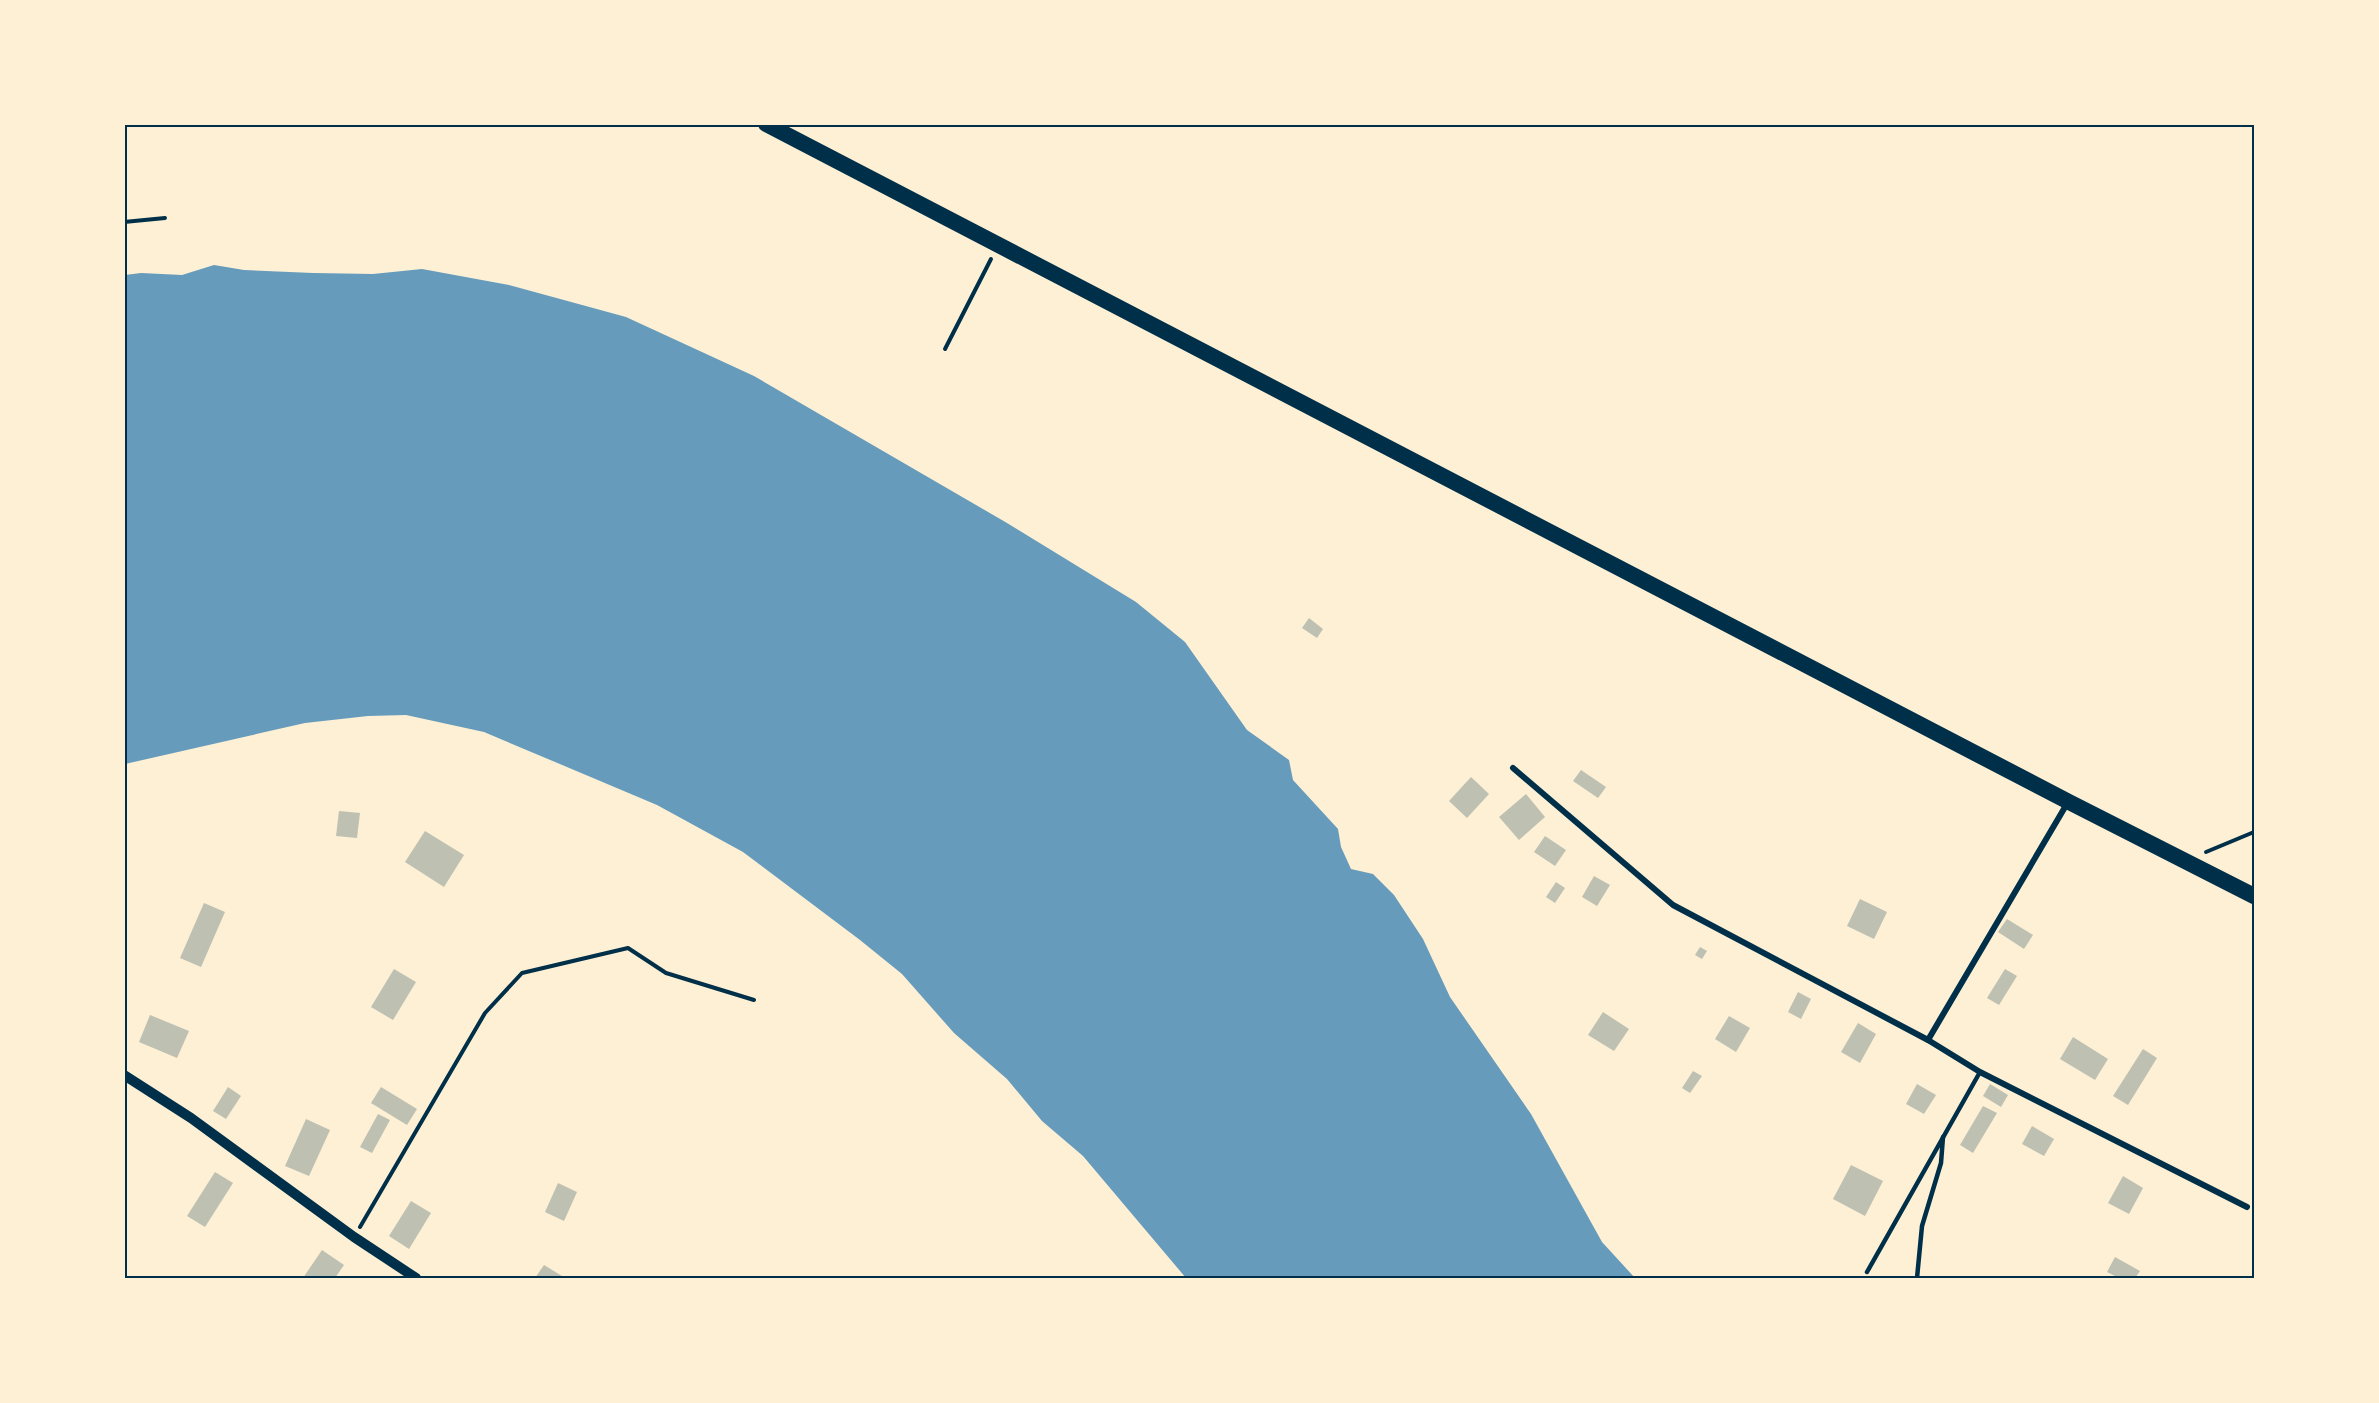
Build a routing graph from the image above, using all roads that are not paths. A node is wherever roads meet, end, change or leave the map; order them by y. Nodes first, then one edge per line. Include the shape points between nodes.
1 (766, 124) edge
2 (1513, 768) dead end
3 (2069, 802) junction
4 (2254, 896) edge
5 (1928, 1040) junction
6 (1980, 1072) junction
7 (124, 1075) edge
8 (1943, 1134) junction
9 (2247, 1206) dead end
10 (1867, 1272) dead end
11 (416, 1278) edge
12 (1917, 1278) edge

1 - 3 highway
2 - 5 street via 1673,904
3 - 4 highway
3 - 5 street
5 - 6 street
6 - 8 lane
6 - 9 street
7 - 11 street
8 - 10 lane
8 - 12 lane via 1941,1163 1922,1226

